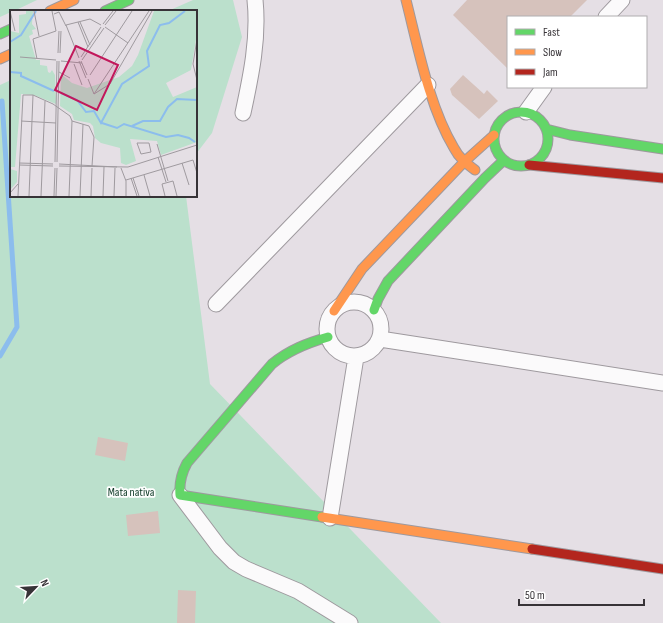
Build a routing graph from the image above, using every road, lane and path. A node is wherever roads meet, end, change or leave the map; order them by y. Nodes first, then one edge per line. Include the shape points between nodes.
1 (74, 0) edge
2 (129, 0) edge
3 (255, 0) edge
4 (406, 0) edge
5 (622, 0) edge
6 (52, 10) edge
7 (107, 10) edge
8 (607, 16) edge
9 (10, 29) edge
10 (0, 34) edge
11 (10, 54) edge
12 (0, 59) edge
13 (428, 85) junction
14 (543, 88) edge
15 (526, 112) junction
16 (243, 114) dead end
17 (546, 129) junction
18 (494, 135) junction
19 (663, 149) edge
20 (504, 160) junction
21 (464, 162) junction
22 (529, 165) junction
23 (485, 178) junction
24 (663, 178) edge
25 (216, 304) dead end
26 (334, 310) junction
27 (374, 310) junction
28 (328, 336) junction
29 (380, 340) junction
30 (356, 356) junction
31 (663, 382) edge
32 (180, 495) junction
33 (330, 518) junction
34 (663, 568) edge
35 (350, 623) edge

1 - 6 street
2 - 7 street
3 - 16 street via 254,57
4 - 13 street
5 - 8 street
9 - 10 street
11 - 12 street
13 - 21 street via 454,149
13 - 25 street
14 - 15 street
15 - 17 street via 535,115
15 - 18 street via 505,116
17 - 19 street
17 - 22 street via 547,147 537,161
18 - 20 street via 495,148
18 - 21 street
20 - 22 street via 519,166
20 - 23 street
21 - 23 street
21 - 26 street via 362,269
22 - 24 street
23 - 27 street via 388,281
26 - 27 street via 349,302 358,302 367,304
26 - 28 street via 329,318
27 - 29 street via 382,325
28 - 30 street via 338,352
28 - 32 street via 294,347 272,364 187,463 179,481
29 - 30 street via 370,352
29 - 31 street
30 - 33 street
32 - 33 street
32 - 35 street via 220,548 234,562 298,591
33 - 34 street

